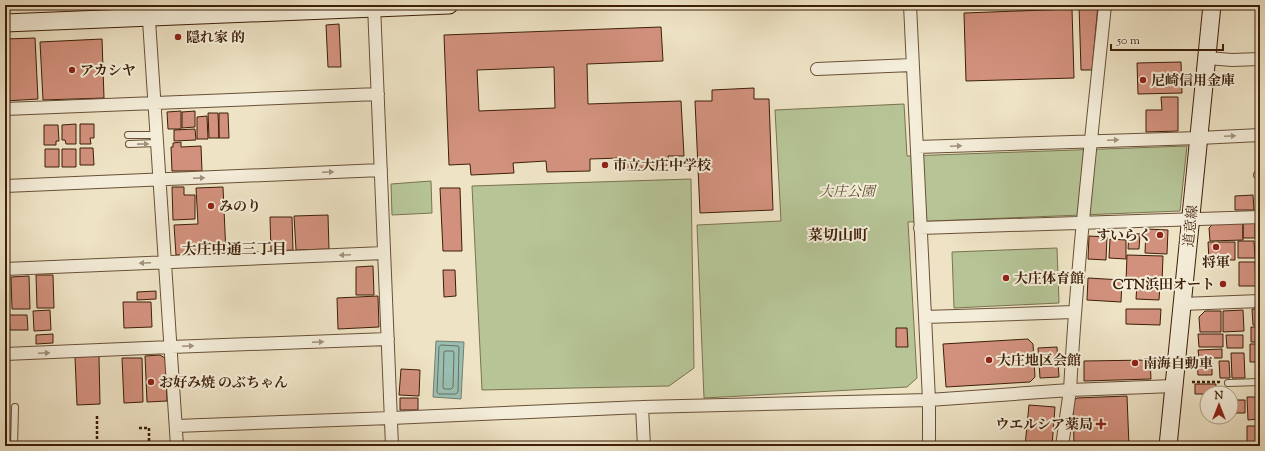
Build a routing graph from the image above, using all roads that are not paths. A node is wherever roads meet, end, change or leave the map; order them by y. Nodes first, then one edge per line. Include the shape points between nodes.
1 (449, 5) edge
2 (910, 5) edge
3 (1105, 5) edge
4 (1212, 5) edge
5 (374, 7) edge
6 (148, 11) edge
7 (5, 23) edge
8 (1207, 58) junction
9 (1260, 59) edge
10 (912, 65) junction
11 (817, 69) dead end
12 (378, 94) junction
13 (155, 103) junction
14 (5, 109) edge
15 (1260, 134) edge
16 (128, 135) dead end
17 (1199, 138) junction
18 (157, 139) junction
19 (1091, 141) junction
20 (129, 144) dead end
21 (916, 147) junction
22 (381, 170) junction
23 (160, 179) junction
24 (5, 186) edge
25 (1260, 217) edge
26 (1191, 218) junction
27 (1082, 223) junction
28 (920, 228) junction
29 (384, 253) junction
30 (165, 262) junction
31 (5, 269) edge
32 (1260, 301) edge
33 (1182, 304) junction
34 (1074, 312) junction
35 (924, 317) junction
36 (388, 339) junction
37 (171, 347) junction
38 (5, 354) edge
39 (1260, 382) edge
40 (1228, 383) road end
41 (1174, 386) junction
42 (1070, 390) junction
43 (929, 400) junction
44 (642, 407) junction
45 (15, 408) dead end
46 (391, 418) junction
47 (176, 426) junction
48 (14, 446) edge
49 (177, 446) edge
50 (392, 446) edge
51 (644, 446) edge
52 (929, 446) edge
53 (1062, 446) edge
54 (1168, 446) edge

1 - 5 street
2 - 10 street
3 - 19 street
4 - 8 street, 道意線
5 - 6 street
5 - 12 street
6 - 7 street
6 - 13 street
8 - 9 street
8 - 17 street, 道意線
10 - 11 street
10 - 21 street
12 - 13 street
12 - 22 street
13 - 14 street
13 - 18 street
17 -> 15 street
16 - 18 lane
19 -> 17 street
17 - 26 street, 道意線
20 -> 18 lane
18 - 23 street
21 -> 19 street
19 - 27 street
21 - 28 street
23 -> 22 street
22 - 29 street
23 - 24 street
23 - 30 street
25 - 26 street
26 - 27 street
26 - 33 street, 道意線
27 - 28 street
27 - 34 street
28 - 35 street
29 -> 30 street
29 - 36 street
30 -> 31 street
30 - 37 street
32 - 33 street
33 - 41 street, 道意線
34 - 35 street
34 - 42 street
35 - 43 street
37 -> 36 street
36 - 46 street
38 -> 37 street
37 - 47 street
39 - 40 lane
41 - 42 street
41 - 54 street, 道意線
42 - 43 street
42 - 53 street
43 - 44 street
43 - 52 street
44 - 46 street
44 - 51 street
45 - 48 lane
46 - 47 street
46 - 50 street
47 - 49 street

